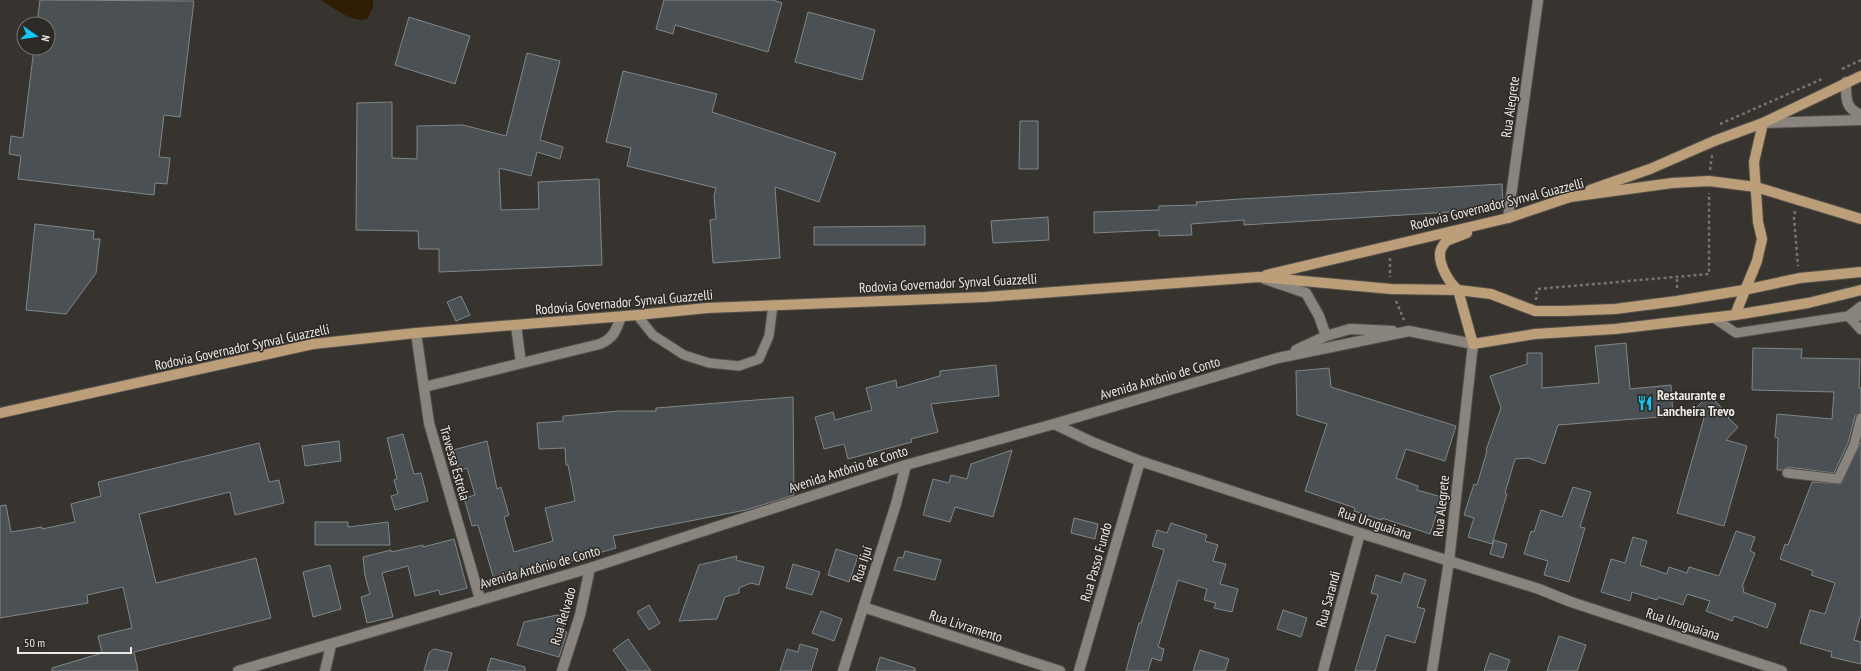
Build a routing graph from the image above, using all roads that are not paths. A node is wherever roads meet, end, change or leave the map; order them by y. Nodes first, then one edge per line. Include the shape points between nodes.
1 (1538, 0) edge
2 (1861, 76) edge
3 (1846, 82) junction
4 (1861, 115) edge
5 (1861, 120) edge
6 (1763, 123) junction
7 (1756, 187) junction
8 (1570, 197) junction
9 (1508, 218) junction
10 (1861, 219) edge
11 (1861, 272) edge
12 (1259, 277) junction
13 (1458, 290) junction
14 (1744, 290) junction
15 (1861, 290) edge
16 (773, 305) junction
17 (1861, 306) edge
18 (637, 315) junction
19 (1735, 316) junction
20 (1848, 316) junction
21 (1861, 316) edge
22 (621, 317) junction
23 (1714, 318) junction
24 (516, 325) junction
25 (1861, 330) edge
26 (1409, 331) junction
27 (416, 333) junction
28 (1326, 336) junction
29 (1473, 344) junction
30 (1278, 358) junction
31 (521, 363) junction
32 (424, 387) junction
33 (0, 413) edge
34 (1861, 418) edge
35 (1054, 424) junction
36 (1140, 461) junction
37 (906, 465) junction
38 (1787, 473) dead end
39 (1360, 534) junction
40 (1449, 561) junction
41 (590, 568) junction
42 (480, 599) junction
43 (863, 607) junction
44 (331, 645) junction
45 (238, 671) edge
46 (325, 671) edge
47 (562, 671) edge
48 (843, 671) edge
49 (1060, 671) edge
50 (1079, 671) edge
51 (1323, 671) edge
52 (1432, 671) edge
53 (1782, 671) edge

1 - 9 street, Rua Alegrete
2 - 3 main road
3 - 4 street via 1846,100 1851,111
3 - 6 main road
5 - 6 street
6 - 7 main road via 1754,162
6 - 8 main road via 1714,140 1650,169
7 - 8 main road, Rodovia Governador Synval Guazzelli via 1709,181 1672,183
7 - 10 main road, Rodovia Governador Synval Guazzelli
7 - 14 main road via 1758,222 1762,239 1757,261
8 - 9 main road, Rodovia Governador Synval Guazzelli
9 - 12 main road, Rodovia Governador Synval Guazzelli
9 - 13 main road via 1446,241 1440,251 1441,263 1452,286
11 - 14 main road, Rodovia Governador Synval Guazzelli via 1800,278
12 - 13 main road, Rodovia Governador Synval Guazzelli via 1391,289
12 - 16 main road, Rodovia Governador Synval Guazzelli via 985,297
12 - 28 street via 1306,293 1319,316
13 - 14 main road, Rodovia Governador Synval Guazzelli via 1491,294 1535,311 1615,309
13 - 29 main road
14 - 19 main road
15 - 19 main road via 1808,303
16 - 18 main road, Rodovia Governador Synval Guazzelli
16 - 18 lane via 769,336 759,359 739,366 708,363 684,355 653,336
17 - 20 lane
18 - 22 main road, Rodovia Governador Synval Guazzelli
19 - 23 main road
20 - 21 lane
20 - 23 lane via 1736,333
20 - 25 lane
22 - 24 main road, Rodovia Governador Synval Guazzelli
22 - 31 street via 613,336 608,341
23 - 29 main road via 1615,329 1535,334
24 - 27 main road, Rodovia Governador Synval Guazzelli
24 - 31 street
26 - 28 street via 1350,329
26 - 29 street, Avenida Antônio de Conto
26 - 30 street, Avenida Antônio de Conto
27 - 32 street, Travessa Estrela
27 - 33 main road, Rodovia Governador Synval Guazzelli via 313,344
28 - 30 street
29 - 40 street, Rua Alegrete
30 - 35 street, Avenida Antônio de Conto
31 - 32 street
32 - 42 street, Travessa Estrela via 428,423
34 - 38 lane via 1854,445 1838,479
35 - 36 street, Rua Uruguaiana
35 - 37 street, Avenida Antônio de Conto
36 - 39 street, Rua Uruguaiana
36 - 50 street, Rua Passo Fundo
37 - 41 street, Avenida Antônio de Conto
37 - 43 street, Rua Ijuí
39 - 40 street, Rua Uruguaiana
39 - 51 street, Rua Sarandi
40 - 52 street, Rua Alegrete
40 - 53 street, Rua Uruguaiana
41 - 42 street, Avenida Antônio de Conto
41 - 47 street, Rua Relvado via 580,615
42 - 44 street, Avenida Antônio de Conto
43 - 48 street, Rua Ijuí
43 - 49 street, Rua Livramento
44 - 45 street, Avenida Antônio de Conto
44 - 46 street

